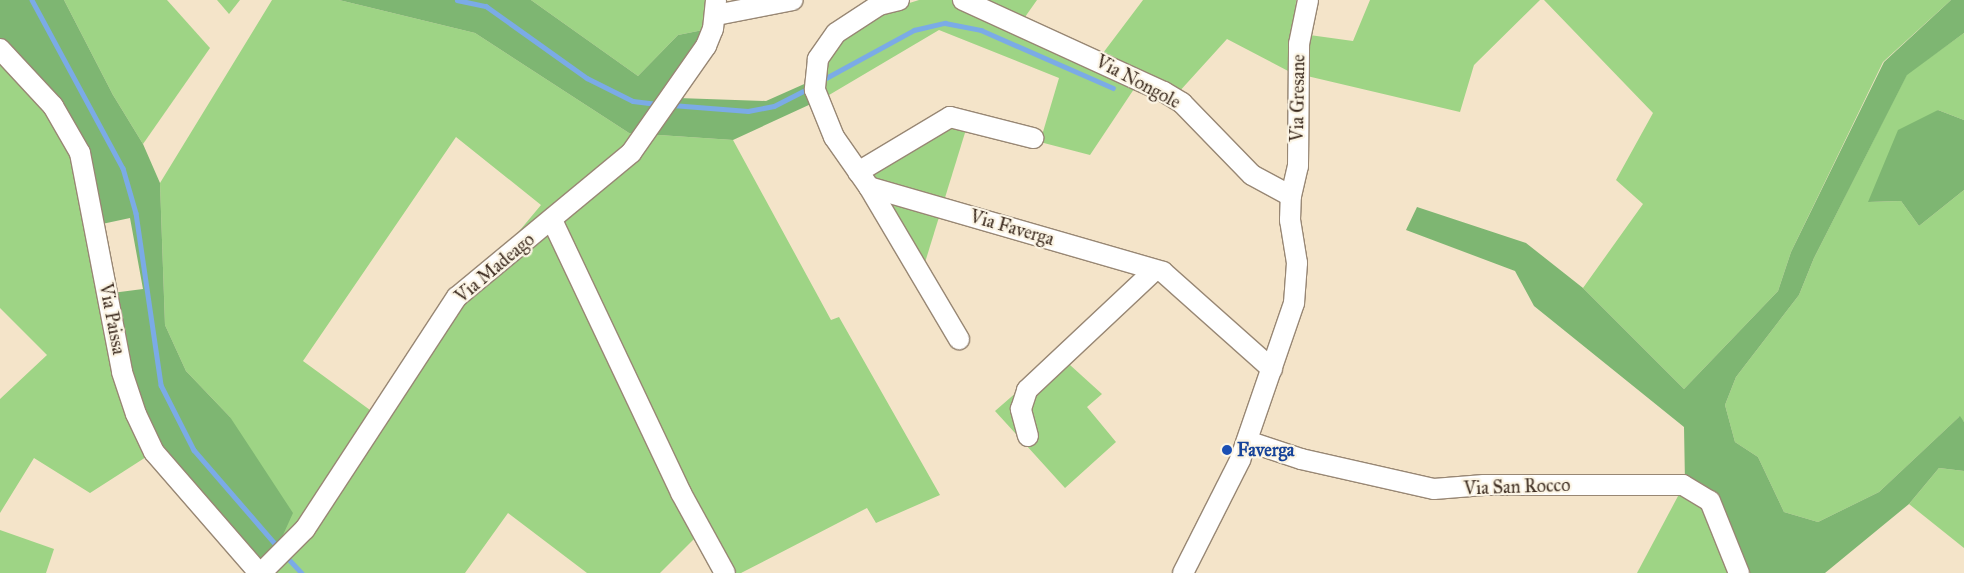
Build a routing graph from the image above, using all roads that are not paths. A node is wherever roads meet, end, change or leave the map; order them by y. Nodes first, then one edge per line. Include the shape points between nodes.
1 (793, 0) edge
2 (899, 0) edge
3 (963, 0) edge
4 (1308, 0) edge
5 (859, 6) edge
6 (716, 7) edge
7 (0, 49) edge
8 (1033, 138) dead end
9 (864, 179) junction
10 (1291, 196) junction
11 (552, 220) junction
12 (1156, 270) junction
13 (959, 339) dead end
14 (1272, 369) junction
15 (1028, 436) dead end
16 (1247, 441) junction
17 (260, 573) edge
18 (725, 573) edge
19 (1182, 573) edge
20 (1739, 573) edge

1 - 6 street
2 - 5 street
3 - 10 street, Via Nongole via 1164,92 1182,103 1252,175
4 - 10 street, Via Gresane via 1299,44 1298,166
5 - 9 street via 818,59 815,90 824,118
6 - 11 street, Via Madeago via 706,46 623,163
7 - 17 street, Via Paissa via 53,106 80,154 86,170 122,372 136,414 154,452
8 - 9 street via 950,117
9 - 12 street, Via Faverga
9 - 13 street
10 - 14 street via 1296,281 1294,303
11 - 17 street, Via Madeago via 457,297 305,529
11 - 18 street via 681,494
12 - 14 street, Via Faverga via 1176,281
12 - 15 street via 1027,390 1021,409
14 - 16 street
16 - 19 street
16 - 20 street, Via San Rocco via 1319,464 1434,489 1615,483 1684,485 1710,501

